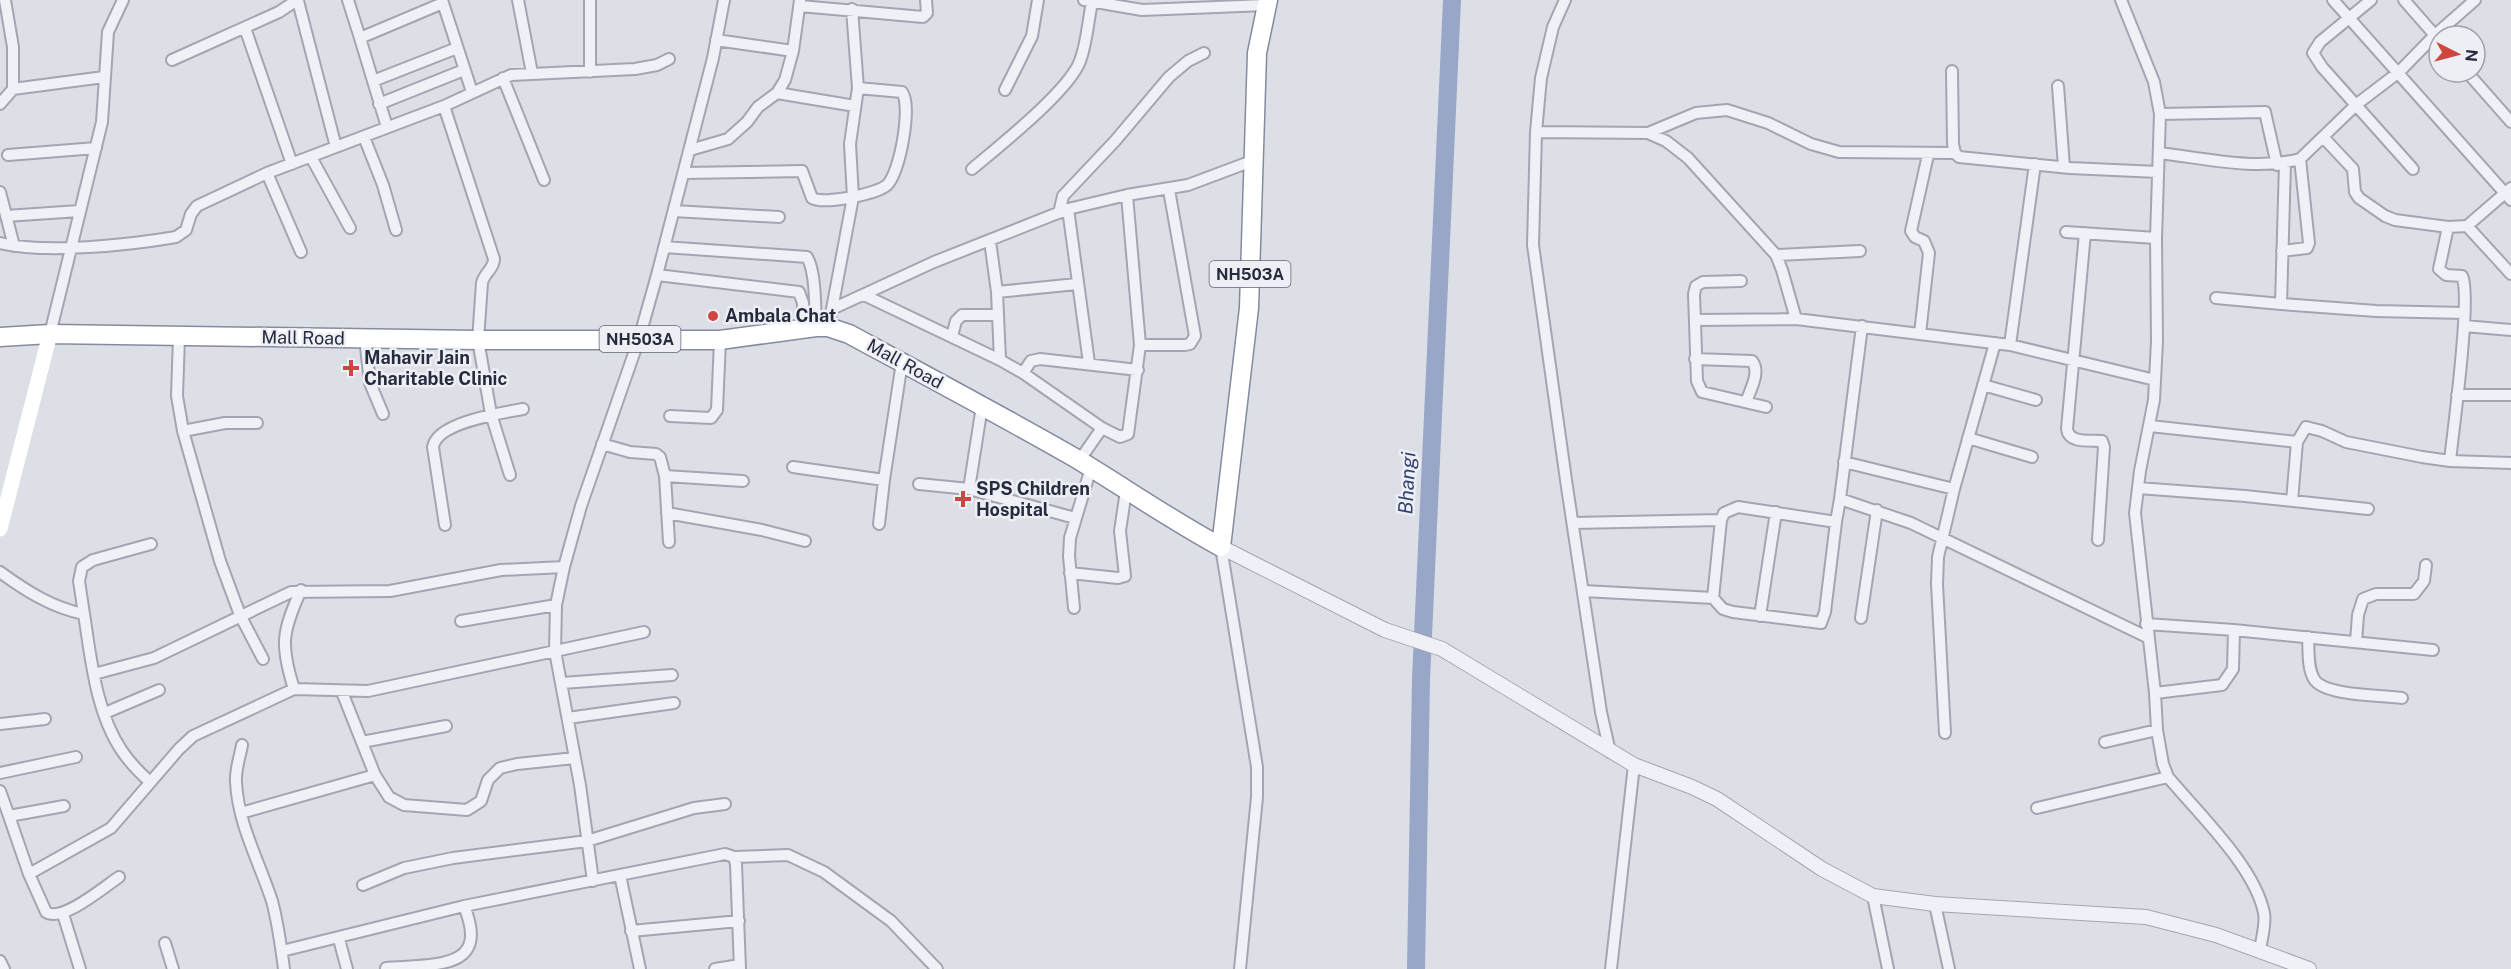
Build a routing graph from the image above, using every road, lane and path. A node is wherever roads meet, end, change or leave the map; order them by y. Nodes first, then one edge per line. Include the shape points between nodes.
1 (6, 0) edge
2 (123, 0) edge
3 (348, 0) edge
4 (518, 0) edge
5 (590, 0) edge
6 (724, 0) edge
7 (926, 0) edge
8 (1038, 0) edge
9 (1565, 0) edge
10 (2121, 0) edge
11 (2333, 0) edge
12 (2371, 0) edge
13 (2404, 0) edge
14 (2475, 0) edge
15 (297, 1) edge
16 (442, 1) edge
17 (1088, 1) edge
18 (1267, 2) edge
19 (800, 3) edge
20 (852, 9) junction
21 (2349, 19) junction
22 (2451, 24) edge
23 (2427, 26) edge
24 (245, 28) junction
25 (360, 38) junction
26 (716, 40) junction
27 (2427, 47) edge
28 (457, 48) junction
29 (793, 51) junction
30 (1204, 53) dead end
31 (669, 59) dead end
32 (172, 60) dead end
33 (464, 70) junction
34 (1952, 71) dead end
35 (590, 72) junction
36 (2399, 72) junction
37 (532, 73) junction
38 (104, 78) junction
39 (503, 78) junction
40 (373, 81) junction
41 (2478, 84) edge
42 (2058, 86) dead end
43 (858, 88) junction
44 (13, 89) junction
45 (1005, 90) dead end
46 (472, 92) junction
47 (777, 93) junction
48 (0, 104) edge
49 (379, 104) junction
50 (2357, 104) junction
51 (444, 106) junction
52 (855, 106) junction
53 (2160, 114) junction
54 (2511, 122) edge
55 (387, 127) junction
56 (1536, 132) junction
57 (1648, 133) junction
58 (364, 137) junction
59 (2323, 137) junction
60 (336, 147) junction
61 (96, 148) junction
62 (690, 150) junction
63 (1955, 153) junction
64 (2159, 153) junction
65 (8, 155) dead end
66 (1928, 155) junction
67 (311, 157) junction
68 (2300, 159) junction
69 (1252, 161) junction
70 (292, 164) junction
71 (2035, 164) junction
72 (2281, 164) junction
73 (2064, 167) junction
74 (972, 169) dead end
75 (2413, 169) dead end
76 (2158, 172) junction
77 (267, 173) junction
78 (684, 173) junction
79 (544, 180) dead end
80 (1169, 190) junction
81 (0, 192) edge
82 (2509, 194) edge
83 (1127, 195) junction
84 (853, 197) junction
85 (79, 211) junction
86 (674, 211) junction
87 (1063, 211) junction
88 (6, 216) junction
89 (779, 217) dead end
90 (2467, 226) junction
91 (2448, 227) junction
92 (350, 228) dead end
93 (396, 230) dead end
94 (2066, 232) dead end
95 (2085, 233) junction
96 (2156, 238) junction
97 (990, 241) junction
98 (0, 243) edge
99 (14, 246) junction
100 (72, 247) junction
101 (664, 247) junction
102 (1860, 251) dead end
103 (2282, 251) junction
104 (301, 252) dead end
105 (1776, 255) junction
106 (2511, 274) edge
107 (657, 275) junction
108 (1741, 281) dead end
109 (1077, 284) junction
110 (997, 292) junction
111 (864, 296) junction
112 (2216, 298) dead end
113 (2281, 304) junction
114 (2464, 313) junction
115 (999, 315) junction
116 (1796, 319) junction
117 (1695, 320) junction
118 (820, 323) junction
119 (1862, 326) junction
120 (2464, 326) junction
121 (2511, 330) edge
122 (50, 334) junction
123 (1920, 334) junction
124 (952, 336) junction
125 (0, 337) edge
126 (179, 337) junction
127 (364, 338) junction
128 (639, 339) junction
129 (478, 340) junction
130 (720, 340) junction
131 (1995, 343) junction
132 (1140, 345) junction
133 (2010, 345) junction
134 (2072, 358) junction
135 (1695, 359) junction
136 (1000, 360) junction
137 (902, 362) junction
138 (1089, 363) junction
139 (1138, 370) junction
140 (1023, 373) junction
141 (2155, 380) junction
142 (1983, 385) junction
143 (2457, 395) junction
144 (2511, 395) edge
145 (2036, 400) dead end
146 (1746, 402) junction
147 (982, 406) junction
148 (1766, 406) dead end
149 (523, 409) dead end
150 (383, 414) dead end
151 (491, 414) junction
152 (670, 416) dead end
153 (257, 423) dead end
154 (2150, 426) junction
155 (1101, 428) junction
156 (183, 431) junction
157 (1968, 438) junction
158 (2297, 442) junction
159 (602, 444) junction
160 (2032, 457) dead end
161 (2450, 461) junction
162 (1844, 462) junction
163 (2511, 463) edge
164 (1085, 465) junction
165 (793, 467) dead end
166 (510, 475) dead end
167 (665, 476) junction
168 (884, 480) junction
169 (743, 481) dead end
170 (919, 484) dead end
171 (2138, 488) junction
172 (969, 489) junction
173 (1954, 489) junction
174 (1126, 491) junction
175 (1840, 499) junction
176 (2292, 501) junction
177 (2368, 509) dead end
178 (1877, 510) junction
179 (1776, 512) junction
180 (667, 513) junction
181 (1075, 518) junction
182 (1721, 520) junction
183 (1836, 522) junction
184 (1574, 523) junction
185 (879, 524) dead end
186 (445, 525) dead end
187 (0, 529) edge
188 (1942, 538) junction
189 (2098, 540) dead end
190 (805, 541) dead end
191 (669, 542) dead end
192 (151, 544) dead end
193 (1221, 547) junction
194 (2426, 565) dead end
195 (564, 567) junction
196 (0, 572) edge
197 (1070, 573) junction
198 (301, 590) junction
199 (1584, 591) junction
200 (1713, 598) junction
201 (556, 606) junction
202 (1074, 608) dead end
203 (84, 614) junction
204 (240, 615) junction
205 (1760, 616) junction
206 (1861, 618) dead end
207 (461, 621) dead end
208 (2146, 624) junction
209 (2234, 630) junction
210 (644, 632) dead end
211 (2149, 638) junction
212 (2308, 638) junction
213 (2356, 642) junction
214 (2433, 650) dead end
215 (555, 651) junction
216 (263, 659) dead end
217 (94, 674) junction
218 (672, 675) dead end
219 (562, 682) junction
220 (294, 688) junction
221 (159, 690) dead end
222 (342, 692) junction
223 (2156, 693) junction
224 (2402, 698) dead end
225 (674, 703) dead end
226 (105, 713) junction
227 (45, 718) dead end
228 (568, 718) junction
229 (0, 724) edge
230 (446, 726) dead end
231 (2157, 730) junction
232 (1945, 733) dead end
233 (2105, 741) dead end
234 (362, 742) junction
235 (242, 745) dead end
236 (1610, 752) junction
237 (76, 757) dead end
238 (574, 758) junction
239 (1634, 765) junction
240 (0, 773) edge
241 (375, 775) junction
242 (2169, 777) junction
243 (150, 782) junction
244 (0, 791) edge
245 (725, 804) dead end
246 (64, 806) dead end
247 (2037, 808) dead end
248 (241, 813) junction
249 (9, 816) junction
250 (587, 842) junction
251 (734, 857) junction
252 (29, 874) junction
253 (620, 875) junction
254 (119, 877) dead end
255 (593, 881) junction
256 (363, 885) dead end
257 (1873, 896) junction
258 (1935, 904) junction
259 (464, 906) junction
260 (63, 914) junction
261 (739, 921) junction
262 (632, 931) junction
263 (339, 939) junction
264 (165, 943) dead end
265 (2260, 949) junction
266 (282, 951) junction
267 (0, 961) edge
268 (741, 967) edge
269 (386, 968) edge
270 (3, 969) edge
271 (80, 969) edge
272 (173, 969) edge
273 (284, 969) edge
274 (347, 969) edge
275 (640, 969) edge
276 (716, 969) edge
277 (937, 969) edge
278 (1240, 969) edge
279 (1611, 969) edge
280 (1888, 969) edge
281 (1949, 969) edge
282 (2308, 969) edge

1 - 44 street via 13,47
2 - 38 street via 108,32
3 - 25 street
4 - 37 street
5 - 35 street
6 - 26 street
7 - 20 street via 927,13 923,17
8 - 45 street via 1032,36
9 - 56 street via 1553,27
10 - 53 street via 2154,82
11 - 21 street
12 - 21 street
13 - 23 street
14 - 22 street
15 - 24 street
15 - 60 street
16 - 25 street
16 - 28 street
17 - 18 street via 1142,10
17 - 74 street via 1080,61 1074,73
18 - 69 highway, NH503A via 1257,53
19 - 20 street
19 - 29 street
20 - 43 street
21 - 36 street
21 - 50 street via 2319,42 2313,53
24 - 32 street
24 - 70 street
25 - 40 street
26 - 29 street
26 - 62 street
27 - 36 street
28 - 33 street
28 - 40 street
29 - 47 street
30 - 87 street via 1169,77 1063,196
31 - 35 street via 645,68
33 - 46 street
33 - 49 street
34 - 63 street
35 - 37 street
36 - 50 street
36 - 82 street
37 - 39 street
38 - 44 street
38 - 61 street via 102,122
39 - 46 street
39 - 79 street
40 - 49 street
41 - 54 street
42 - 73 street
43 - 52 street
43 - 84 street via 897,90 904,95 906,106 892,178 882,188
44 - 48 street
46 - 51 street
47 - 52 street
47 - 62 street via 728,139
49 - 55 street
50 - 59 street
50 - 75 street
51 - 55 street
51 - 129 street via 494,259 482,283
52 - 84 street via 850,144
53 - 64 street
53 - 72 street via 2262,111
55 - 58 street
56 - 57 street
56 - 184 street via 1533,245
57 - 66 street via 1696,113 1727,110 1768,123 1827,150
57 - 105 street via 1688,158
58 - 60 street
58 - 93 street
59 - 68 street
59 - 91 street via 2353,169 2359,198 2394,220
60 - 67 street
61 - 65 street
61 - 85 street
62 - 78 street
63 - 66 street
63 - 71 street via 1965,158
64 - 72 street via 2256,165
64 - 76 street
66 - 123 street via 1911,231 1924,241 1929,253
67 - 70 street
67 - 92 street
68 - 72 street
68 - 103 street via 2309,243 2302,250
69 - 80 street
69 - 193 highway, NH503A via 1249,308
70 - 77 street
71 - 73 street
71 - 133 street
72 - 103 street
73 - 76 street
76 - 96 street
77 - 100 street via 197,206 186,230 176,237
77 - 104 street
78 - 84 street via 798,170 804,173 815,200
78 - 86 street
80 - 83 street
80 - 132 street via 1195,336 1185,345
81 - 88 street
82 - 90 street
83 - 87 street
83 - 132 street
84 - 118 street
85 - 88 street
85 - 100 street
86 - 89 street
86 - 101 street
87 - 97 street
87 - 109 street
88 - 99 street
90 - 91 street
90 - 106 street
91 - 114 street via 2439,269 2446,275 2462,276
94 - 95 street
95 - 96 street
95 - 134 street
96 - 141 street
97 - 110 street
97 - 111 street via 934,262
98 - 99 street
99 - 100 street
100 - 122 street
101 - 107 street
101 - 118 street via 807,257
102 - 105 street
103 - 113 street
105 - 116 street
107 - 118 street via 799,292
107 - 128 street
108 - 117 street via 1703,282 1696,286
109 - 110 street
109 - 138 street
110 - 115 street
111 - 118 street
111 - 124 street
112 - 113 street
113 - 114 street
114 - 120 street
115 - 124 street via 962,315
115 - 136 street
116 - 117 street
116 - 119 street
117 - 135 street
118 - 130 highway, Mall Road / NH503A
118 - 137 highway, Mall Road / NH503A
119 - 123 street
119 - 162 street
120 - 121 street
120 - 143 street
122 - 125 highway, Mall Road / NH503A
122 - 126 highway, Mall Road / NH503A
122 - 187 main road
123 - 131 street
124 - 136 street
126 - 127 highway, Mall Road / NH503A
126 - 156 street via 177,396
127 - 129 highway, Mall Road / NH503A
127 - 150 street via 370,383
128 - 129 highway, Mall Road / NH503A
128 - 130 highway, Mall Road / NH503A
128 - 159 street
129 - 151 street
130 - 152 street via 717,410 711,418
131 - 133 street
131 - 142 street
132 - 139 street
133 - 134 street
134 - 141 street
134 - 189 street via 2068,434 2077,440 2102,441 2104,447
135 - 146 street via 1702,392
135 - 146 street via 1754,362 1756,372
136 - 140 street
137 - 147 highway, Mall Road / NH503A
137 - 168 street
138 - 139 street
138 - 140 street via 1034,360
139 - 155 street via 1128,434 1120,437
140 - 155 street
141 - 154 street
142 - 145 street
142 - 157 street
143 - 144 street
143 - 161 street
146 - 148 street
147 - 164 highway, Mall Road / NH503A
147 - 172 street
149 - 151 street
151 - 166 street
151 - 186 street via 444,431 434,441
153 - 156 street via 225,423
154 - 158 street
154 - 171 street
155 - 164 street
156 - 204 street via 201,501
157 - 160 street
157 - 173 street
158 - 161 street via 2303,429 2310,427 2360,446
158 - 176 street
159 - 167 street via 658,455
159 - 195 street
161 - 163 street
162 - 173 street
162 - 175 street
164 - 174 highway, Mall Road / NH503A
164 - 181 street
165 - 168 street
167 - 169 street
167 - 180 street
168 - 185 street
170 - 172 street
171 - 176 street
171 - 208 street via 2136,534
172 - 181 street
173 - 188 street
174 - 193 highway, Mall Road / NH503A
174 - 197 street via 1120,531 1125,576
175 - 178 street
175 - 183 street
176 - 177 street
178 - 188 street
178 - 206 street
179 - 182 street via 1738,507 1725,513
179 - 183 street
179 - 205 street
180 - 190 street
180 - 191 street
181 - 197 street via 1070,538
182 - 184 street
182 - 200 street
183 - 205 street via 1821,623
184 - 199 street
188 - 211 street
188 - 232 street via 1937,577
192 - 203 street via 93,560 82,567 79,581
193 - 236 street via 1338,608 1429,644 1476,668
193 - 278 street via 1257,767
194 - 213 street via 2424,581 2415,594 2369,595 2362,599
195 - 198 street via 501,570 390,591
195 - 201 street
196 - 203 street via 48,602
197 - 202 street
198 - 204 street
198 - 220 street via 284,638
199 - 200 street
199 - 236 street
200 - 205 street via 1723,609
201 - 207 street
201 - 215 street
203 - 217 street
204 - 216 street
204 - 217 street via 154,658
208 - 209 street
208 - 211 street
209 - 212 street
209 - 223 street via 2233,669 2228,680
210 - 215 street
211 - 223 street
212 - 213 street
212 - 224 street via 2313,678 2321,687 2335,692
213 - 214 street
215 - 219 street
215 - 222 street via 384,688
217 - 226 street
218 - 219 street
219 - 228 street
220 - 222 street
220 - 243 street via 193,736
221 - 226 street
222 - 234 street
223 - 231 street
225 - 228 street
226 - 243 street via 123,752
227 - 229 street
228 - 238 street
230 - 234 street
231 - 233 street
231 - 242 street
234 - 241 street
235 - 248 street via 236,779
236 - 239 street
237 - 240 street
238 - 241 street via 500,768 488,780 481,801 457,811 395,802
238 - 250 street
239 - 257 street via 1717,799 1822,869
239 - 279 street
241 - 248 street
242 - 247 street
242 - 265 street via 2250,879 2264,915
243 - 252 street via 111,828
244 - 249 street
245 - 250 street via 694,808
246 - 249 street
248 - 266 street via 271,899
249 - 252 street
250 - 255 street
250 - 256 street via 453,858 397,870
251 - 253 street via 718,855
251 - 261 street
251 - 277 street via 788,855 824,872 891,921
252 - 260 street via 46,912 52,916
253 - 255 street
253 - 262 street
254 - 260 street
255 - 259 street
257 - 258 street
257 - 280 street
258 - 265 street via 2146,917
258 - 281 street
259 - 263 street
259 - 269 street via 472,937 465,961 441,969
260 - 271 street
261 - 262 street
261 - 268 street
262 - 275 street
263 - 266 street
263 - 274 street
264 - 272 street
265 - 282 street
266 - 273 street
267 - 270 street
268 - 276 street

